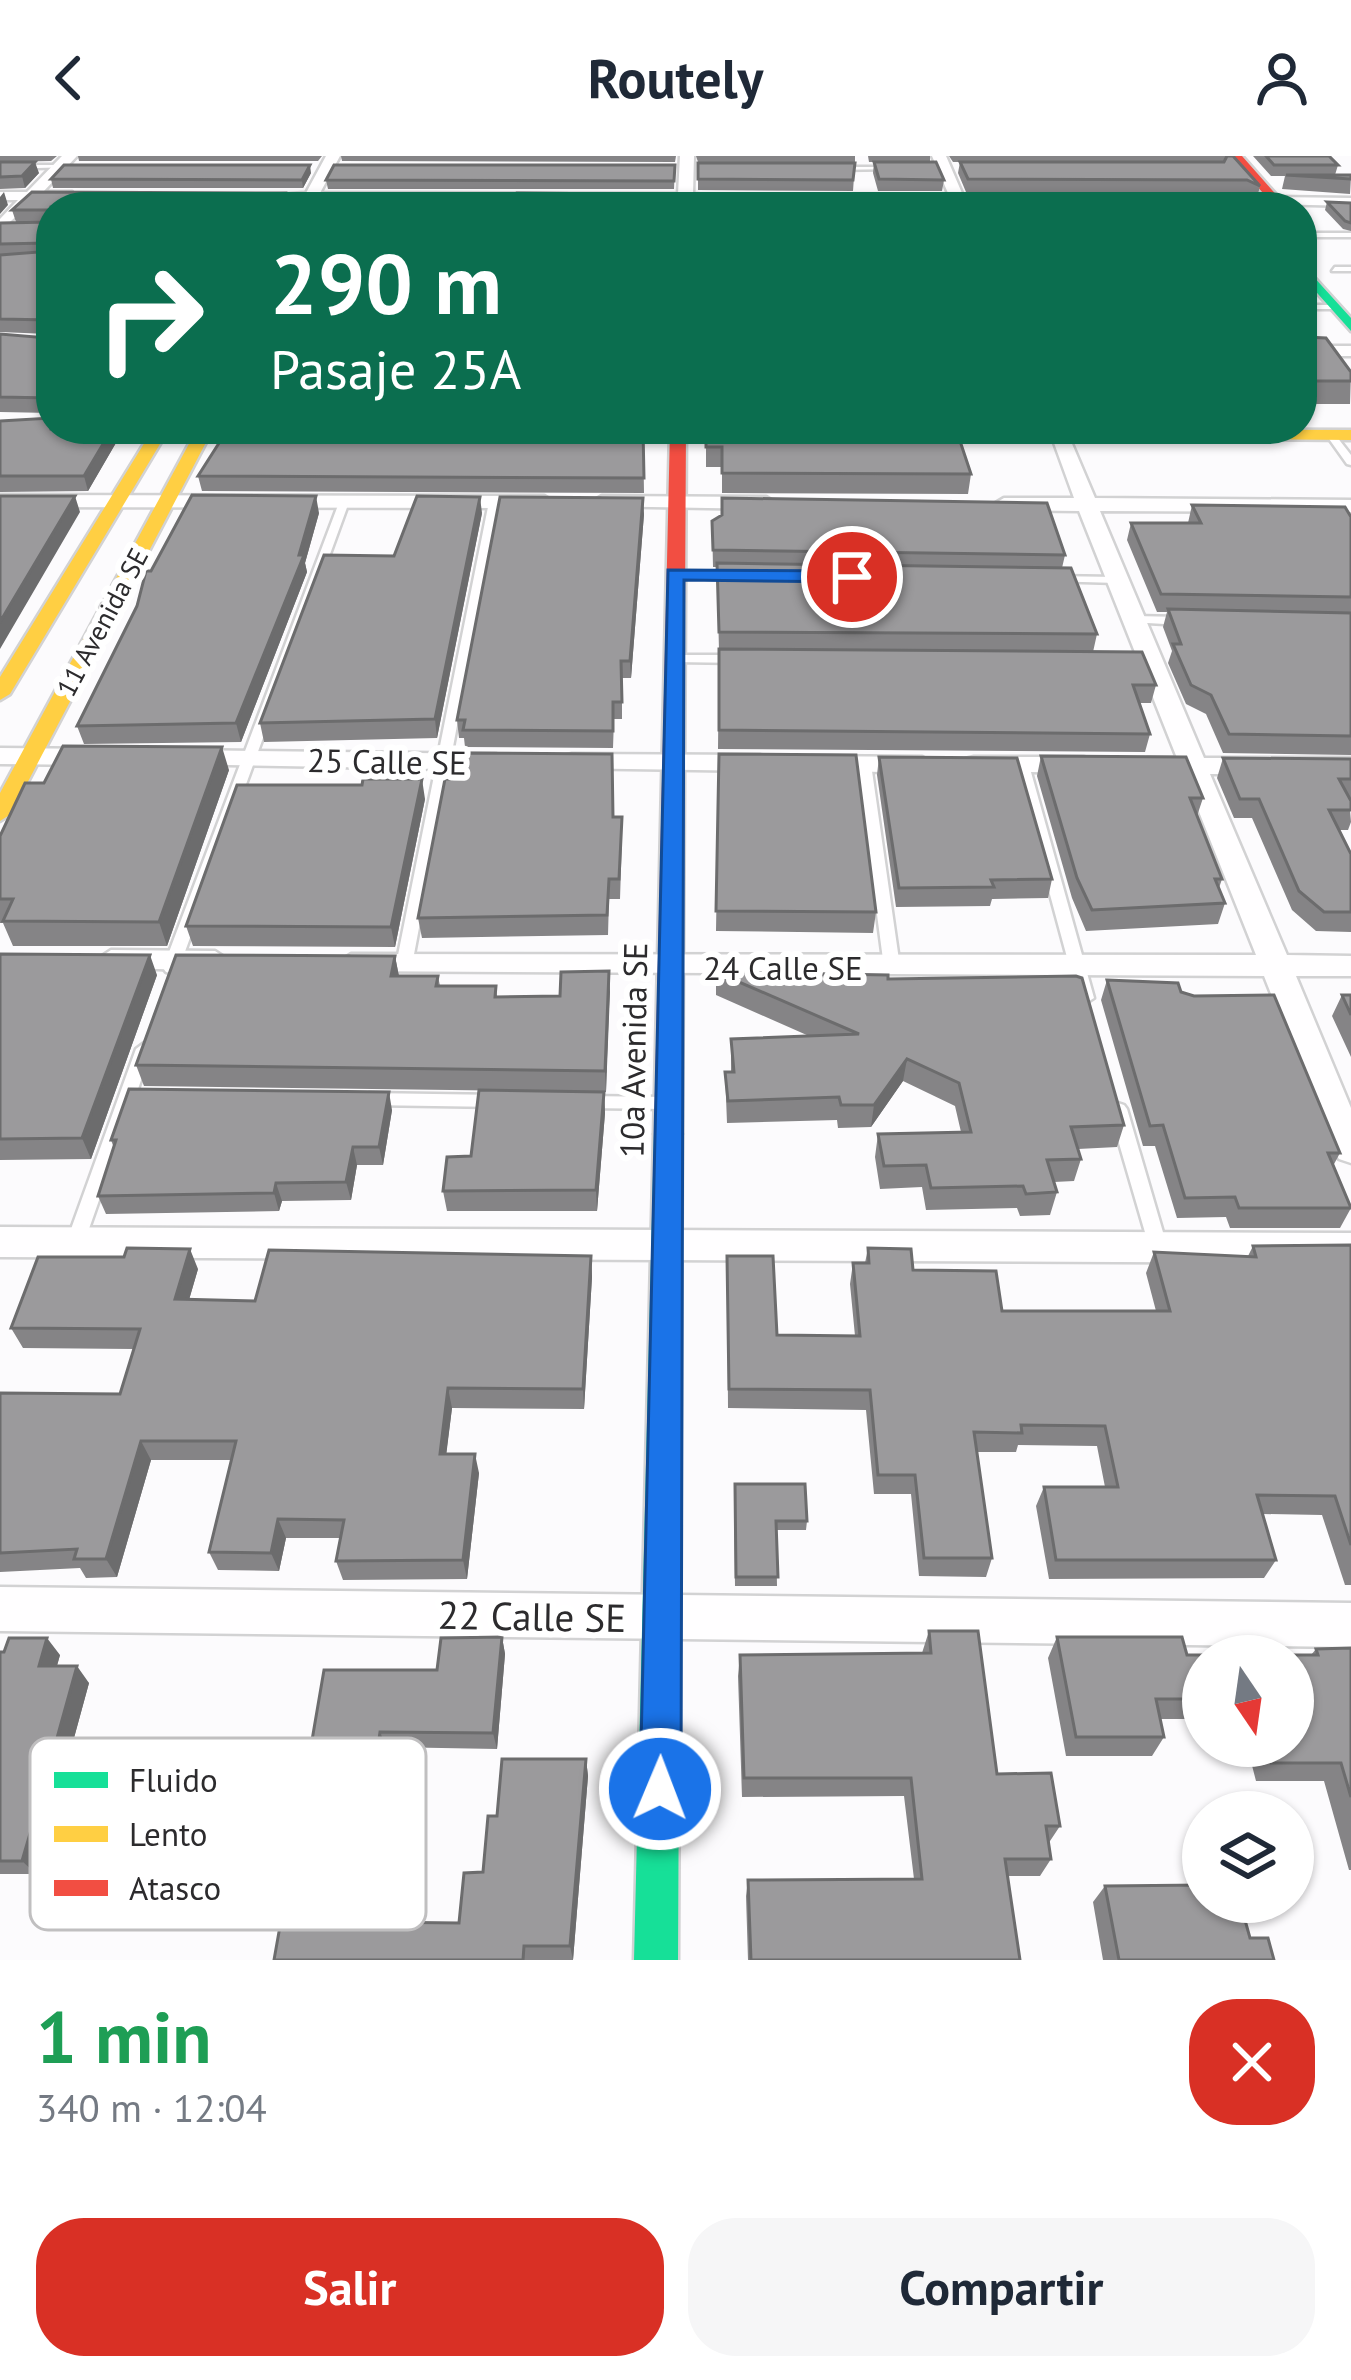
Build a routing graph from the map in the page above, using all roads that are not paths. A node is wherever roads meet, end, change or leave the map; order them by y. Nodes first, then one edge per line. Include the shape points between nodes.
1 (1207, 156) edge
2 (1236, 156) edge
3 (330, 162) edge
4 (687, 162) edge
5 (942, 162) edge
6 (70, 163) edge
7 (0, 166) edge
8 (304, 167) edge
9 (350, 167) edge
10 (662, 168) edge
11 (710, 168) edge
12 (827, 169) edge
13 (898, 169) edge
14 (921, 169) edge
15 (968, 169) edge
16 (314, 192) edge
17 (686, 192) edge
18 (955, 192) edge
19 (1264, 192) edge
20 (1267, 192) edge
21 (0, 196) edge
22 (30, 196) junction
23 (36, 196) edge
24 (1317, 199) edge
25 (1351, 202) edge
26 (0, 228) edge
27 (17, 229) edge
28 (1317, 234) edge
29 (1351, 235) edge
30 (1317, 252) edge
31 (1317, 277) edge
32 (1344, 292) edge
33 (1317, 351) edge
34 (1351, 351) edge
35 (1344, 429) edge
36 (152, 444) edge
37 (197, 444) edge
38 (678, 444) edge
39 (1062, 444) edge
40 (1351, 461) edge
41 (0, 501) edge
42 (117, 501) junction
43 (165, 501) junction
44 (344, 502) junction
45 (494, 502) junction
46 (676, 502) junction
47 (790, 503) edge
48 (973, 504) edge
49 (1087, 505) junction
50 (1351, 506) edge
51 (674, 574) junction
52 (744, 575) edge
53 (1024, 579) edge
54 (1118, 580) junction
55 (1134, 620) junction
56 (1199, 621) edge
57 (677, 659) junction
58 (748, 659) edge
59 (0, 694) edge
60 (0, 756) edge
61 (32, 757) junction
62 (246, 759) junction
63 (444, 762) junction
64 (675, 762) junction
65 (864, 764) junction
66 (1022, 765) junction
67 (1193, 766) junction
68 (1351, 766) edge
69 (0, 814) edge
70 (87, 960) edge
71 (243, 962) edge
72 (312, 963) edge
73 (404, 964) junction
74 (1351, 965) edge
75 (1077, 966) junction
76 (1276, 966) junction
77 (892, 967) junction
78 (672, 968) junction
79 (170, 972) junction
80 (1089, 1009) edge
81 (151, 1028) edge
82 (1114, 1095) edge
83 (128, 1096) junction
84 (152, 1096) edge
85 (339, 1099) edge
86 (527, 1101) edge
87 (574, 1102) edge
88 (668, 1103) junction
89 (1351, 1150) edge
90 (0, 1242) edge
91 (75, 1243) junction
92 (664, 1245) junction
93 (1158, 1246) junction
94 (1351, 1248) edge
95 (0, 1609) edge
96 (664, 1617) junction
97 (1351, 1625) edge
98 (656, 1960) edge

1 - 19 street
2 - 20 street
3 - 8 lane
3 - 9 lane
3 - 16 street
4 - 10 lane
4 - 11 lane
4 - 17 street
5 - 14 lane
5 - 15 lane
5 - 18 street
6 - 7 lane
6 - 22 street
12 - 13 lane
21 - 22 street
22 - 23 street
22 - 26 street
24 - 25 street
26 - 27 lane
28 - 29 lane
30 - 32 street
31 - 32 street
33 - 34 street
35 - 40 lane
36 - 42 street, 11 Avenida SE
37 - 43 street, 11 Avenida SE
38 - 46 street, 10a Avenida SE
39 - 49 street
41 - 42 street
42 - 43 street
42 - 59 street, 11 Avenida SE
43 - 44 street
43 - 61 street, 11 Avenida SE
44 - 45 street
44 - 62 lane
45 - 46 street
45 - 63 lane
46 - 47 street
46 - 51 street, 10a Avenida SE
48 - 49 street
49 - 50 street
49 - 54 street
51 - 52 lane
51 - 57 street, 10a Avenida SE
53 - 54 lane
54 - 55 street
55 - 56 lane
55 - 67 street via 1139,662
57 - 58 lane
57 - 64 street, 10a Avenida SE
60 - 61 street, 25 Calle SE
61 - 62 street, 25 Calle SE
61 - 69 street, 11 Avenida SE
62 - 63 street, 25 Calle SE
62 - 79 lane
63 - 64 street, 25 Calle SE
63 - 73 lane
64 - 65 street, 25 Calle SE
64 - 78 street, 10a Avenida SE
65 - 66 street, 25 Calle SE
65 - 77 lane
66 - 67 street, 25 Calle SE
66 - 75 lane
67 - 68 street, 25 Calle SE
67 - 76 street
70 - 79 street
71 - 79 street
72 - 73 street, 24 Calle SE
73 - 78 street, 24 Calle SE
74 - 76 street, 24 Calle SE
75 - 76 street, 24 Calle SE
75 - 77 street, 24 Calle SE
75 - 80 lane
76 - 89 street
77 - 78 street, 24 Calle SE
78 - 88 street, 10a Avenida SE
81 - 83 lane
82 - 93 lane
83 - 84 lane
83 - 91 lane
85 - 86 lane
87 - 88 lane
88 - 92 street, 10a Avenida SE
90 - 91 street
91 - 92 street
92 - 93 street
92 - 96 street, 10a Avenida SE
93 - 94 street
95 - 96 street, 22 Calle SE
96 - 97 street, 22 Calle SE
96 - 98 street, 10a Avenida SE

